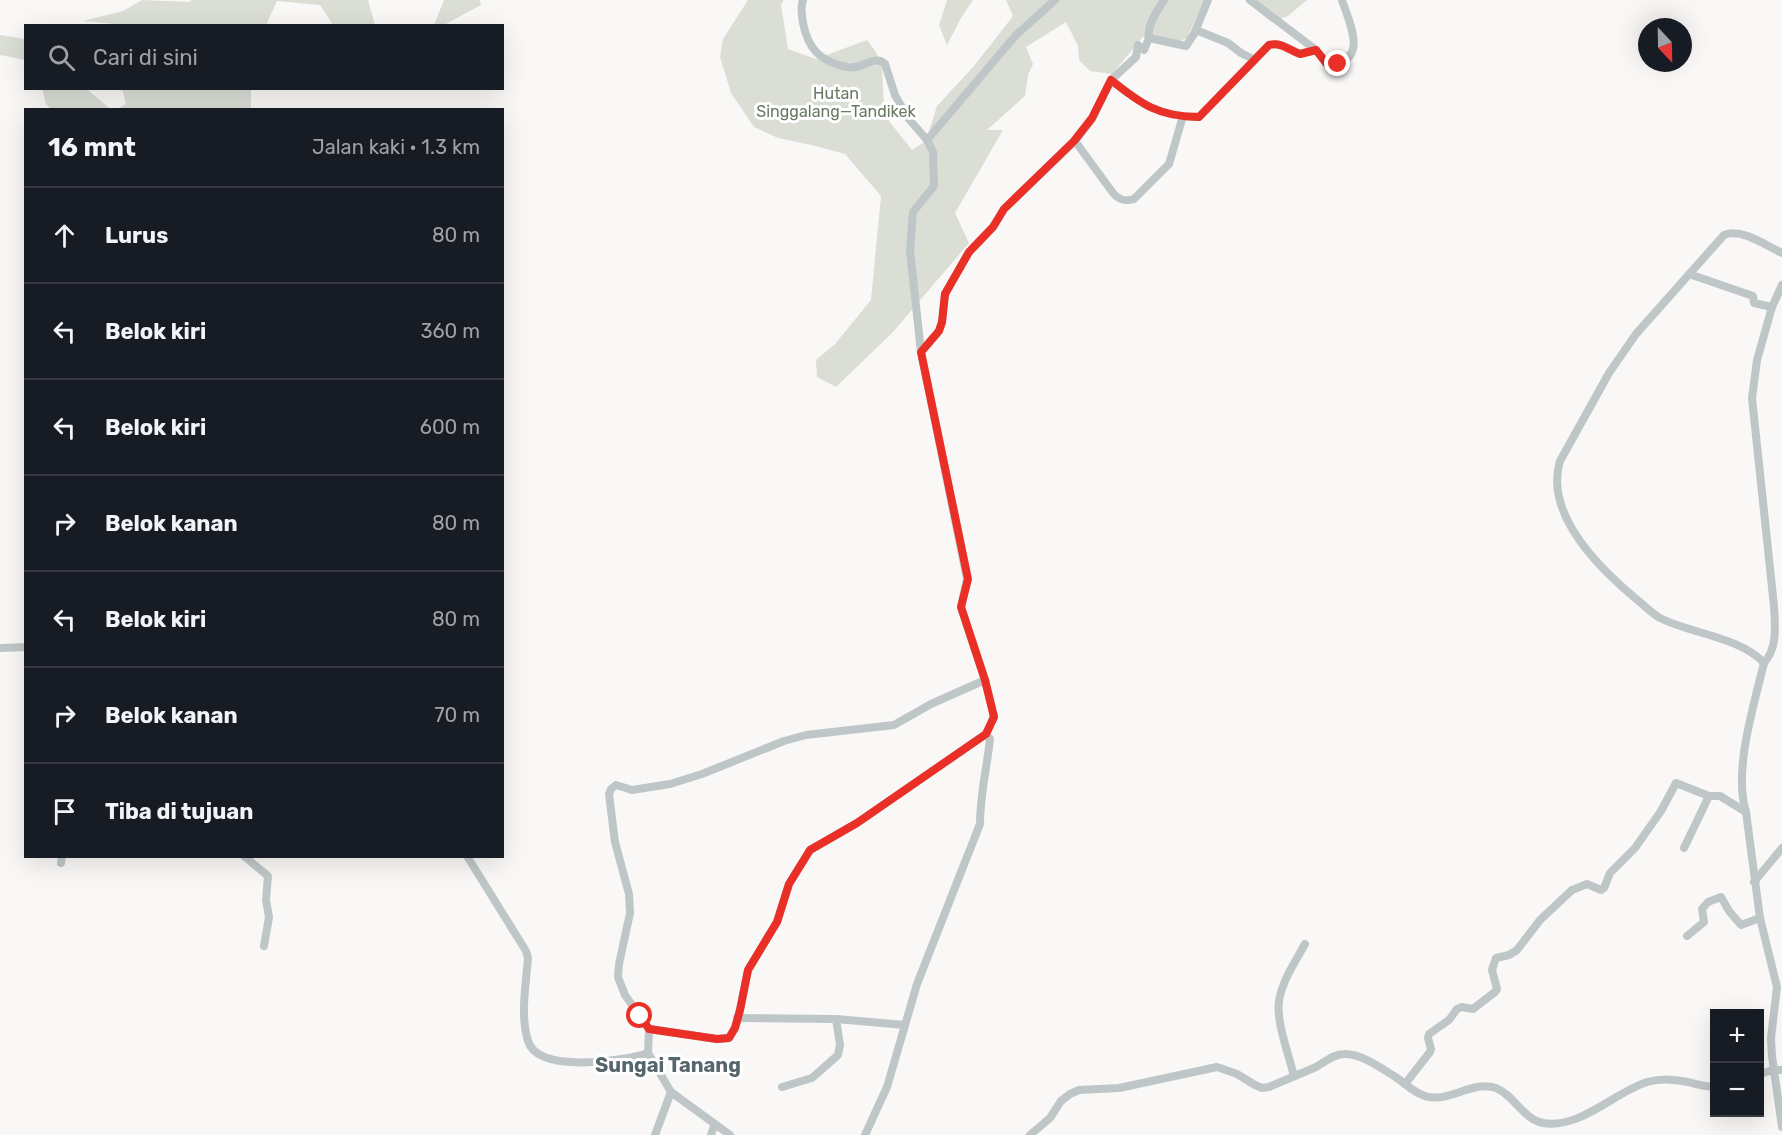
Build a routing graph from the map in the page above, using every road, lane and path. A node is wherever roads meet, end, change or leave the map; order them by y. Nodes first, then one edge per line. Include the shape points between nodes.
1 (802, 0) edge
2 (1055, 0) edge
3 (1164, 0) edge
4 (1208, 0) edge
5 (1250, 0) edge
6 (1342, 0) edge
7 (1196, 30) junction
8 (1149, 38) junction
9 (1316, 50) junction
10 (1254, 59) junction
11 (1111, 80) junction
12 (1183, 116) junction
13 (927, 141) junction
14 (1074, 141) junction
15 (1782, 253) edge
16 (1689, 274) junction
17 (1782, 285) edge
18 (1772, 307) junction
19 (921, 352) junction
20 (24, 647) edge
21 (0, 648) edge
22 (1764, 663) junction
23 (985, 680) junction
24 (986, 734) junction
25 (1709, 796) junction
26 (1746, 812) junction
27 (1684, 848) dead end
28 (1782, 848) edge
29 (246, 858) edge
30 (468, 858) edge
31 (1754, 882) junction
32 (1760, 918) junction
33 (1687, 936) dead end
34 (1305, 944) dead end
35 (264, 946) dead end
36 (737, 1018) junction
37 (836, 1018) junction
38 (904, 1025) junction
39 (649, 1029) junction
40 (648, 1053) junction
41 (1778, 1070) edge
42 (1294, 1076) junction
43 (1406, 1084) junction
44 (1710, 1086) edge
45 (782, 1087) dead end
46 (670, 1092) junction
47 (714, 1125) junction
48 (1782, 1127) edge
49 (655, 1135) edge
50 (711, 1135) edge
51 (729, 1135) edge
52 (865, 1135) edge
53 (1030, 1135) edge

1 - 13 street via 806,34 815,52 849,68 881,60 908,118
2 - 13 street via 1016,35
3 - 8 street via 1153,18
4 - 7 street
5 - 9 street
6 - 9 street via 1354,37 1353,49 1338,64 1327,64
7 - 8 street via 1186,46
7 - 10 street
8 - 11 street via 1144,50 1138,45 1136,57
9 - 10 street via 1300,54 1276,43
10 - 12 street via 1199,117
11 - 12 street via 1140,103
11 - 14 street via 1092,118
12 - 14 street via 1169,164 1128,201 1113,194
13 - 19 street via 933,152 934,186 914,212 910,251
14 - 19 street via 1004,209 969,252 945,294 939,331
15 - 16 street via 1731,232
16 - 18 street via 1753,296 1754,303
16 - 22 street via 1636,334 1609,373 1560,461 1556,475 1558,491 1568,521 1591,555 1658,617 1740,645
17 - 18 street
18 - 22 street via 1755,366 1752,398 1775,617 1773,653
19 - 23 street via 968,579 961,607
20 - 21 street
22 - 26 street via 1743,766 1741,797
23 - 24 street via 994,717
23 - 39 street via 894,725 806,735 670,784 633,790 616,785 611,789 615,842 630,913 618,977 625,995
24 - 36 street via 857,823 810,850 789,884 777,922 748,970
24 - 38 street via 990,739 980,824
25 - 26 street via 1720,796
25 - 27 street
25 - 43 street via 1676,783 1635,848 1610,873 1604,888 1587,884 1572,890 1517,950 1496,958 1492,970 1495,992 1473,1009 1456,1009 1449,1020 1430,1034 1430,1052
26 - 31 street
28 - 31 street
29 - 35 street via 268,876 266,900 270,917
30 - 40 street via 526,951 524,1019 528,1043 540,1056 553,1061 626,1059
31 - 32 street
32 - 33 street via 1741,925 1721,897 1704,904 1704,922
32 - 41 street via 1777,987 1771,1038
34 - 42 street via 1279,1001
36 - 37 street
36 - 39 street via 725,1040
37 - 38 street
37 - 45 street via 838,1055 812,1078
38 - 52 street via 886,1088
39 - 40 street
40 - 46 street
41 - 48 street
42 - 43 street via 1345,1054 1379,1067
42 - 53 street via 1262,1088 1217,1068 1119,1088 1079,1090 1061,1101 1050,1118
43 - 44 street via 1419,1094 1435,1098 1493,1087 1542,1123 1569,1122 1648,1082 1663,1079
46 - 47 street
46 - 49 street
47 - 50 street
47 - 51 street

